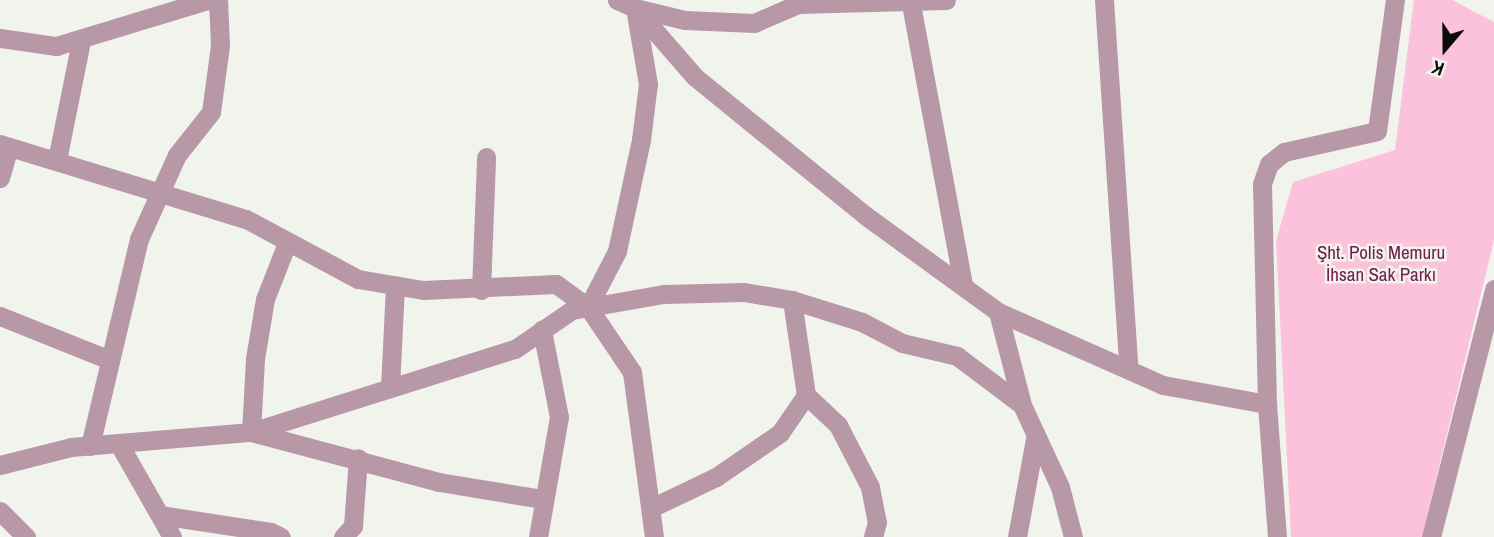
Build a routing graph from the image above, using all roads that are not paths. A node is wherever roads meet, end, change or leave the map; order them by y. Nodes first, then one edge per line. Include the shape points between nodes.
1 (207, 0) edge
2 (218, 0) edge
3 (617, 0) edge
4 (946, 0) edge
5 (1104, 0) edge
6 (1395, 0) edge
7 (802, 1) edge
8 (911, 4) junction
9 (635, 8) junction
10 (0, 38) edge
11 (81, 41) junction
12 (5, 145) edge
13 (486, 157) dead end
14 (57, 160) junction
15 (0, 178) edge
16 (158, 195) junction
17 (287, 243) junction
18 (395, 285) junction
19 (963, 285) junction
20 (1494, 289) edge
21 (481, 290) junction
22 (792, 300) junction
23 (588, 307) junction
24 (998, 312) junction
25 (0, 316) edge
26 (542, 330) junction
27 (110, 360) junction
28 (1128, 366) junction
29 (390, 388) junction
30 (806, 395) junction
31 (1266, 404) junction
32 (1022, 405) junction
33 (251, 432) junction
34 (1035, 439) junction
35 (119, 444) junction
36 (90, 446) junction
37 (358, 458) junction
38 (0, 465) edge
39 (542, 499) junction
40 (653, 507) junction
41 (0, 511) edge
42 (160, 515) junction
43 (26, 537) edge
44 (173, 537) edge
45 (281, 537) edge
46 (343, 537) edge
47 (538, 537) edge
48 (654, 537) edge
49 (873, 537) edge
50 (1017, 537) edge
51 (1073, 537) edge
52 (1278, 537) edge
53 (1431, 537) edge

1 - 11 street
2 - 16 street via 220,45 211,113 177,155
3 - 9 street
4 - 8 street
5 - 28 street
6 - 31 street via 1377,131 1284,152 1269,164 1262,184
7 - 8 street
7 - 9 street via 754,23 685,20
8 - 19 street
9 - 19 street via 695,77 866,216
9 - 23 street via 648,84 641,140 617,251
10 - 11 street via 56,46
11 - 14 street
12 - 14 street
12 - 15 street
13 - 21 street
14 - 16 street
16 - 17 street via 246,219
16 - 27 street via 139,239
17 - 18 street via 358,279
17 - 33 street via 265,299 255,359
18 - 21 street
18 - 29 street
19 - 24 street
20 - 53 street
21 - 23 street via 555,284
22 - 23 street via 744,292 664,294
22 - 30 street
22 - 32 street via 863,322 902,343 957,356
23 - 26 street via 572,310
23 - 40 street via 632,372
24 - 28 street
24 - 32 street
25 - 27 street
26 - 29 street via 515,349
26 - 39 street via 559,417
27 - 36 street
28 - 31 street via 1163,385
29 - 33 street
30 - 40 street via 780,433 716,477
30 - 49 street via 838,425 870,487 877,522
31 - 52 street
32 - 34 street
33 - 35 street
33 - 37 street
34 - 50 street
34 - 51 street via 1059,487
35 - 36 street
35 - 42 street
36 - 38 street
37 - 39 street via 439,482
37 - 46 street via 353,526
39 - 47 street
40 - 48 street
41 - 43 street
42 - 44 street
42 - 45 street via 271,531

